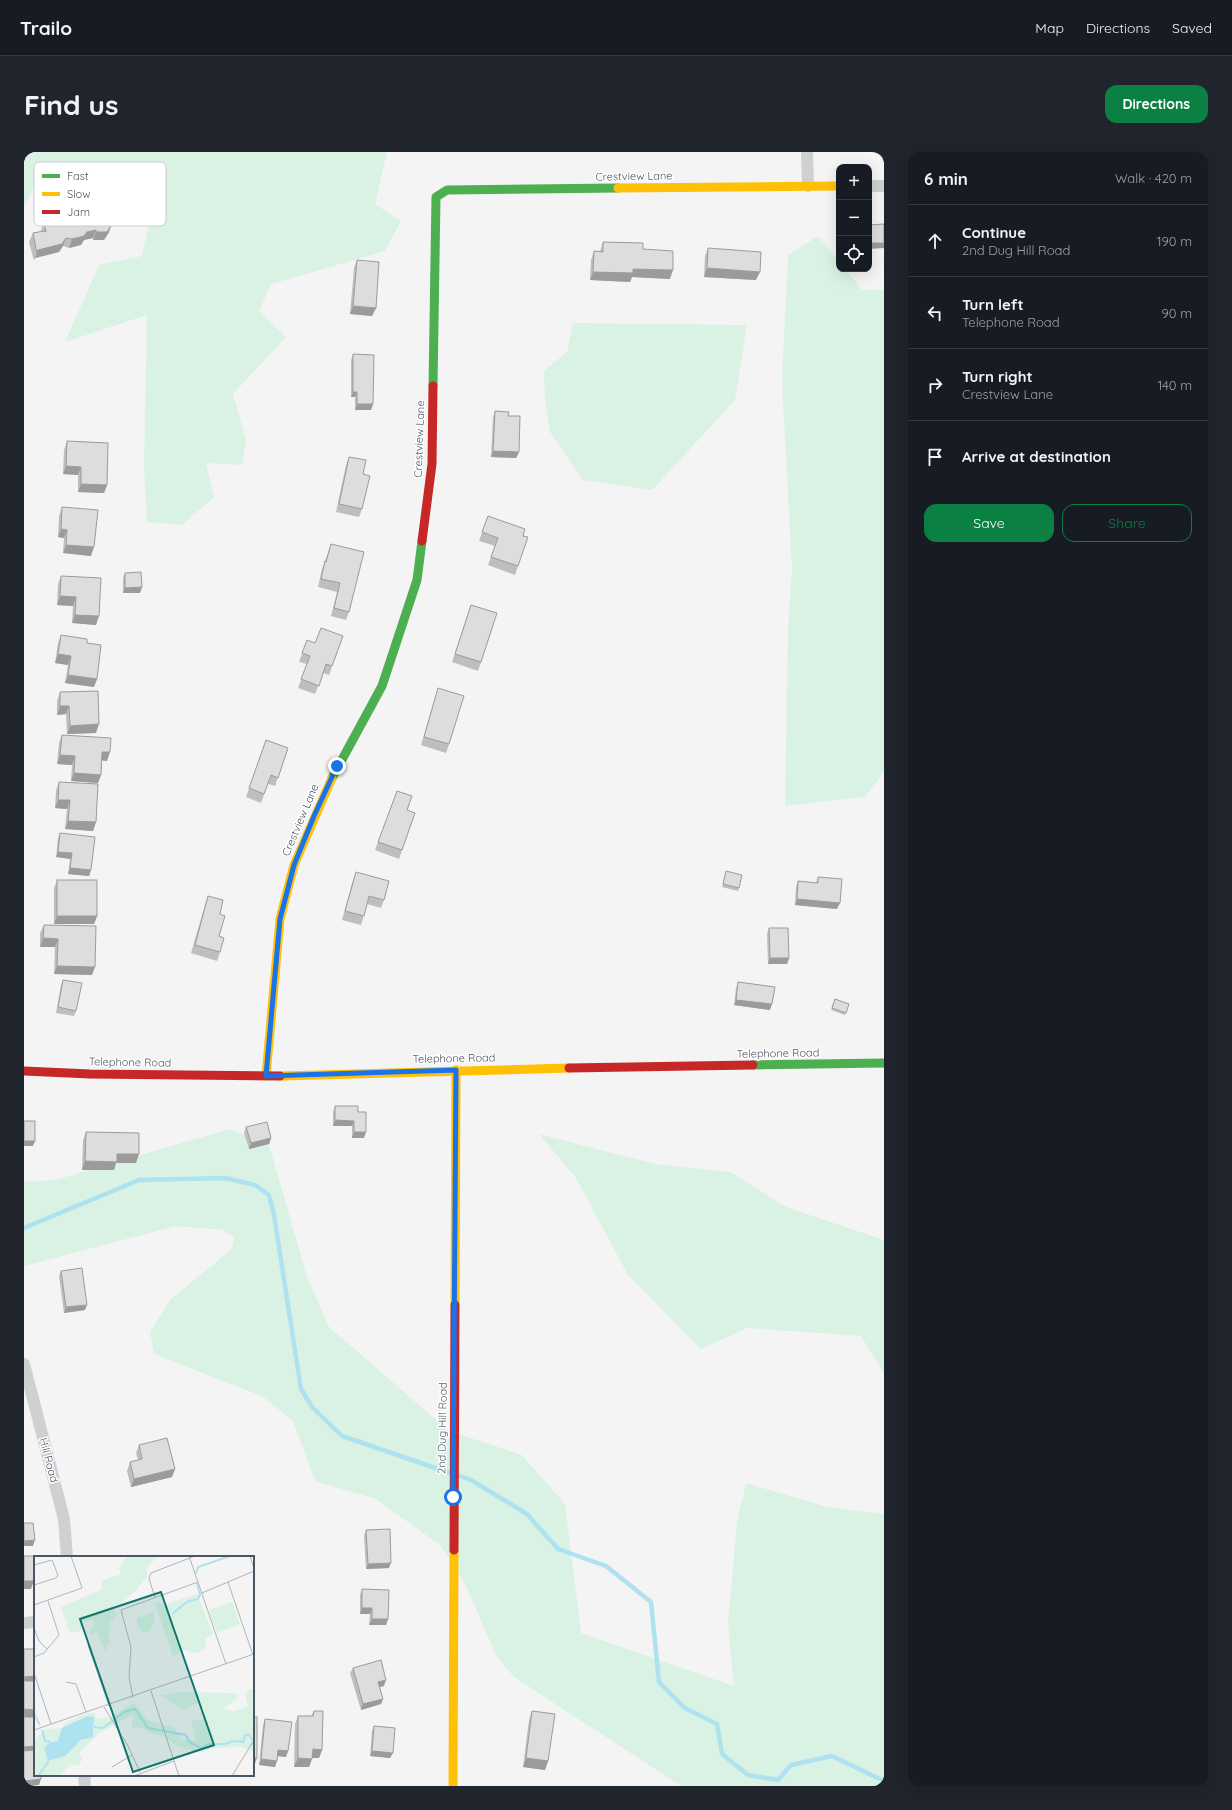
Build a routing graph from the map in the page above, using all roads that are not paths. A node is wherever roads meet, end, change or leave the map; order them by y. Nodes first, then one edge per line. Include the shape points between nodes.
1 (807, 152) edge
2 (808, 186) junction
3 (836, 186) edge
4 (872, 186) edge
5 (884, 186) edge
6 (884, 1064) edge
7 (456, 1070) junction
8 (24, 1071) edge
9 (266, 1076) junction
10 (24, 1364) edge
11 (67, 1556) edge
12 (34, 1622) edge
13 (24, 1623) edge
14 (84, 1776) edge
15 (85, 1786) edge
16 (453, 1786) edge

1 - 2 street
2 - 3 street
2 - 9 street, Crestview Lane via 447,190 436,197 432,464 417,580 382,686 337,766 294,865 280,919
4 - 5 street
6 - 7 street, Telephone Road
7 - 9 street, Telephone Road
7 - 16 street, 2nd Dug Hill Road
8 - 9 street, Telephone Road
10 - 11 street, Hill Road via 64,1519
12 - 13 street
14 - 15 street

